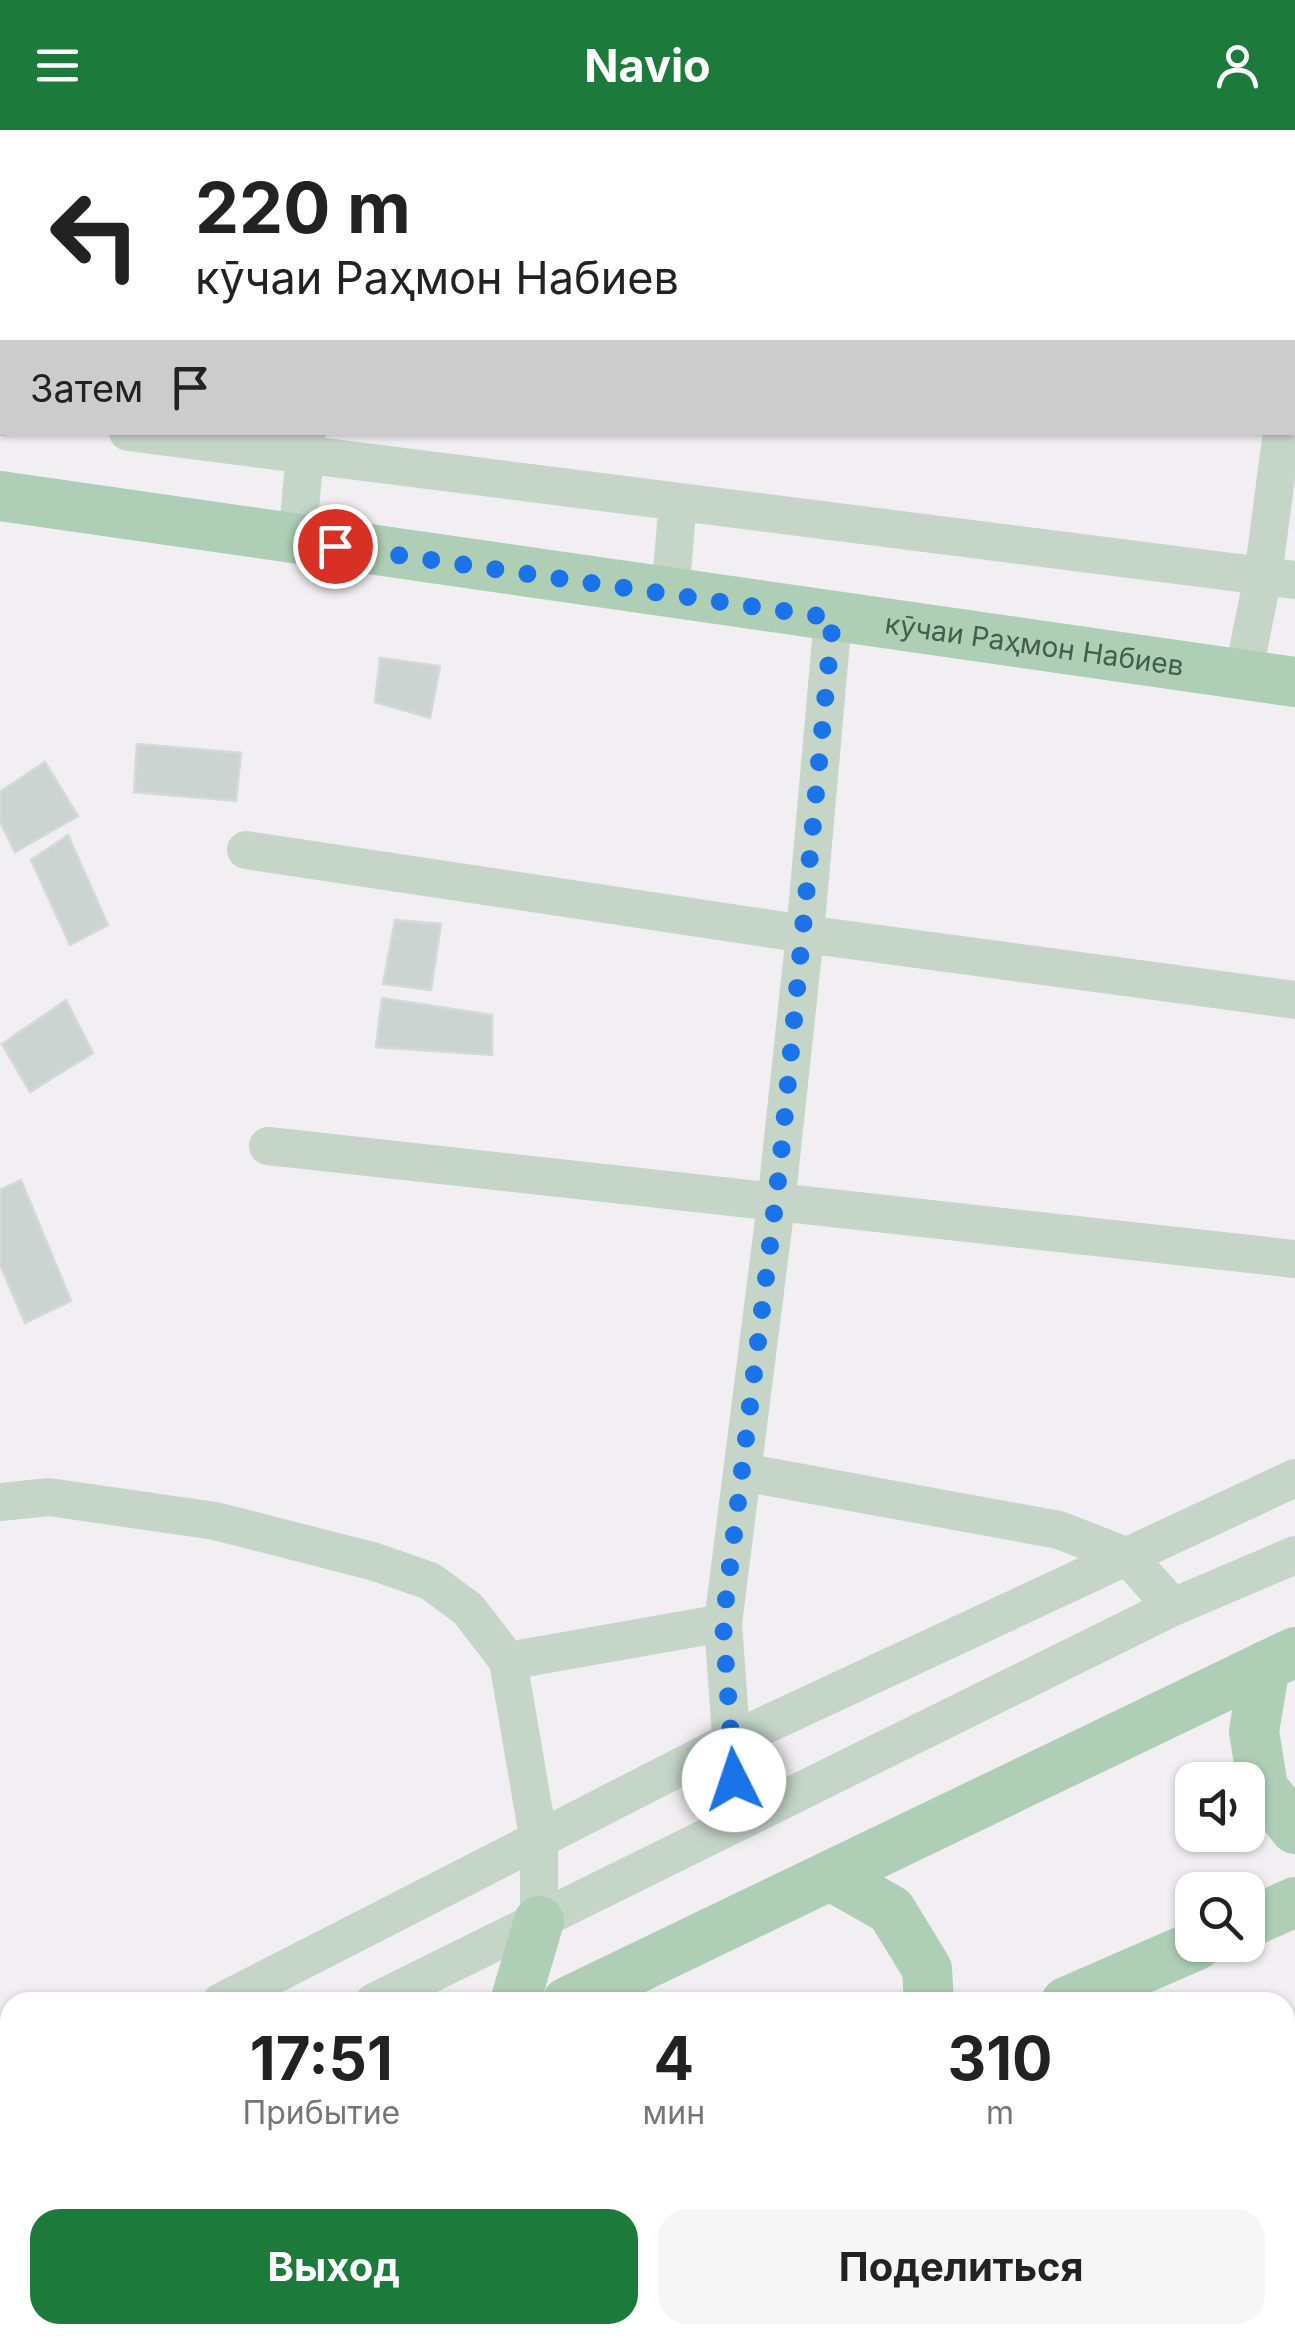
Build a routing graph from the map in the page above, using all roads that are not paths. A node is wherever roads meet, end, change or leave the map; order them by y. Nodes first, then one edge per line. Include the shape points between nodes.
1 (172, 435) edge
2 (1282, 435) edge
3 (306, 444) edge
4 (0, 496) edge
5 (678, 502) junction
6 (298, 540) junction
7 (1279, 578) edge
8 (670, 594) junction
9 (833, 618) junction
10 (1242, 675) junction
11 (1295, 682) edge
12 (246, 850) dead end
13 (805, 934) junction
14 (1295, 1000) edge
15 (268, 1146) dead end
16 (776, 1204) junction
17 (1295, 1259) edge
18 (742, 1472) junction
19 (1295, 1478) edge
20 (0, 1502) edge
21 (1295, 1555) edge
22 (1128, 1557) junction
23 (1173, 1607) junction
24 (723, 1623) junction
25 (1280, 1659) edge
26 (508, 1661) junction
27 (732, 1741) junction
28 (738, 1820) junction
29 (1295, 1829) edge
30 (539, 1842) junction
31 (831, 1876) junction
32 (1295, 1902) edge
33 (1265, 1915) edge
34 (540, 1921) junction
35 (1175, 1955) edge
36 (241, 1992) edge
37 (394, 1992) edge
38 (518, 1992) edge
39 (589, 1992) edge
40 (928, 1992) edge
41 (1089, 1992) edge

1 - 3 street
2 - 7 street
3 - 5 street
3 - 6 street
4 - 6 main road, кӯчаи Раҳмон Набиев
5 - 7 street
5 - 8 street
6 - 8 main road, кӯчаи Раҳмон Набиев
7 - 10 street
8 - 9 main road, кӯчаи Раҳмон Набиев
9 - 10 main road, кӯчаи Раҳмон Набиев
9 - 13 street
10 - 11 main road, кӯчаи Раҳмон Набиев
12 - 13 street
13 - 14 street
13 - 16 street
15 - 16 street
16 - 17 street
16 - 18 street
18 - 22 street via 1059,1530
18 - 24 street
19 - 22 street
20 - 26 street via 49,1498 215,1521 430,1580 468,1609
21 - 23 street
22 - 23 street
22 - 27 street
23 - 28 street
24 - 26 street
24 - 27 street
25 - 29 main road via 1254,1731 1262,1788
25 - 31 main road
26 - 30 street
27 - 28 street
27 - 30 street
28 - 34 street
30 - 34 street
30 - 36 street
31 - 39 main road
31 - 40 main road via 891,1910 927,1969
32 - 33 main road
34 - 37 street
34 - 38 main road
35 - 41 main road

